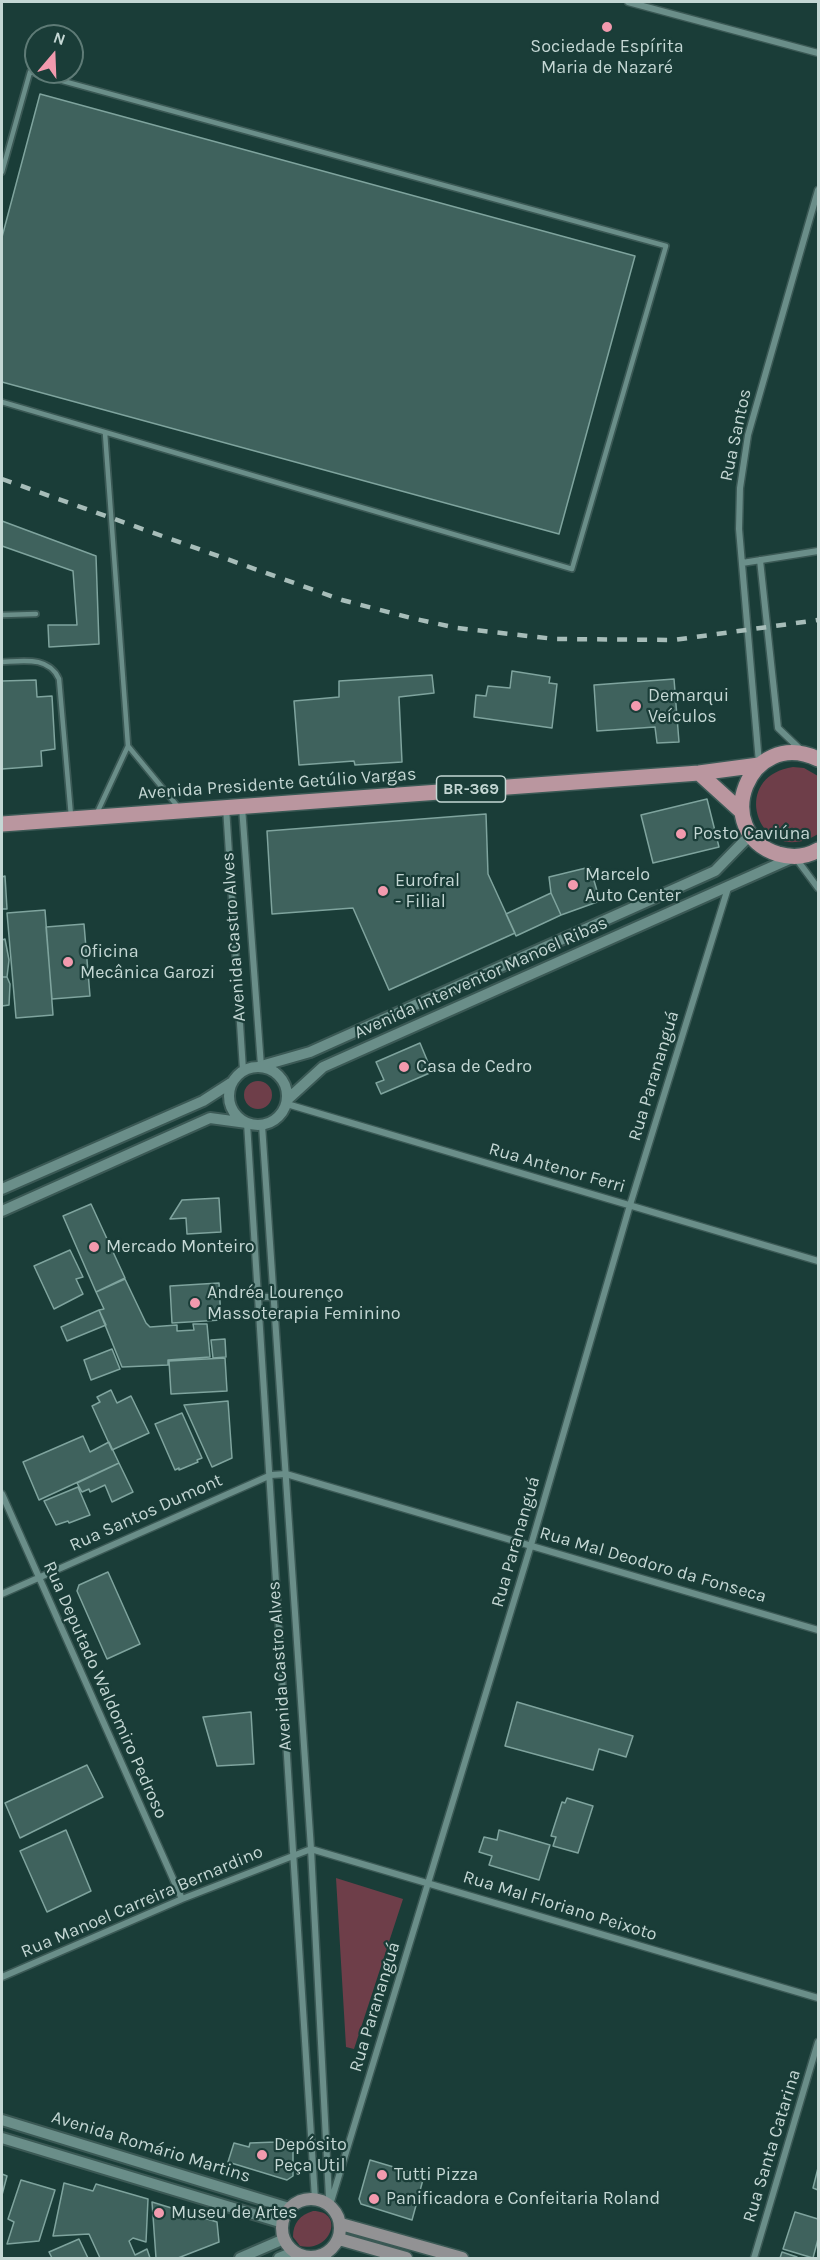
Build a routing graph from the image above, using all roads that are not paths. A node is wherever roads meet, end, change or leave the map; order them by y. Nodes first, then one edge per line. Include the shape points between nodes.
1 (628, 2) edge
2 (819, 53) edge
3 (2, 172) edge
4 (819, 190) edge
5 (2, 402) edge
6 (105, 433) junction
7 (819, 551) edge
8 (760, 560) junction
9 (742, 562) junction
10 (36, 614) dead end
11 (2, 615) edge
12 (2, 662) edge
13 (128, 746) junction
14 (812, 757) edge
15 (759, 765) junction
16 (699, 773) junction
17 (242, 806) junction
18 (226, 807) junction
19 (181, 810) junction
20 (742, 812) junction
21 (95, 817) junction
22 (71, 819) junction
23 (2, 824) edge
24 (751, 834) junction
25 (819, 850) edge
26 (795, 856) junction
27 (728, 888) junction
28 (819, 888) edge
29 (439, 995) junction
30 (447, 1010) junction
31 (261, 1066) junction
32 (243, 1070) junction
33 (231, 1083) junction
34 (287, 1102) junction
35 (247, 1123) junction
36 (262, 1125) junction
37 (2, 1189) edge
38 (630, 1205) junction
39 (2, 1211) edge
40 (819, 1261) edge
41 (257, 1297) junction
42 (274, 1297) junction
43 (286, 1473) junction
44 (271, 1474) junction
45 (2, 1494) edge
46 (531, 1545) junction
47 (39, 1577) junction
48 (2, 1594) edge
49 (819, 1630) edge
50 (298, 1665) junction
51 (282, 1667) junction
52 (311, 1849) junction
53 (294, 1855) junction
54 (430, 1882) junction
55 (182, 1899) junction
56 (2, 1977) edge
57 (819, 1998) edge
58 (819, 2042) edge
59 (2, 2120) edge
60 (2, 2138) edge
61 (315, 2199) junction
62 (330, 2205) junction
63 (290, 2208) junction
64 (283, 2223) junction
65 (341, 2224) junction
66 (284, 2239) junction
67 (339, 2239) junction
68 (294, 2252) junction
69 (327, 2256) edge
70 (308, 2258) edge
71 (240, 2259) edge
72 (279, 2259) edge
73 (406, 2259) edge
74 (462, 2259) edge
75 (754, 2259) edge

1 - 2 street
3 - 6 lane via 30,72 666,246 572,569
4 - 9 street, Rua Santos via 746,443 738,515
5 - 6 lane
6 - 13 lane
7 - 8 street
8 - 9 street
8 - 14 street via 778,728
9 - 15 street, Rua Santos
10 - 11 lane
12 - 22 lane via 39,662 55,671
13 - 19 lane
13 - 21 lane
14 - 15 main road, BR-369 via 786,753
15 - 16 main road, Avenida Presidente Getúlio Vargas / BR-369
15 - 20 main road via 746,784
16 - 17 main road, Avenida Presidente Getúlio Vargas / BR-369
16 - 20 main road
17 - 18 main road, Avenida Presidente Getúlio Vargas / BR-369
17 - 31 street, Avenida Castro Alves
18 - 19 main road, Avenida Presidente Getúlio Vargas / BR-369
18 - 32 street, Avenida Castro Alves
19 - 21 main road, Avenida Presidente Getúlio Vargas / BR-369
20 - 24 main road
21 - 22 main road, Avenida Presidente Getúlio Vargas / BR-369
22 - 23 main road, Avenida Presidente Getúlio Vargas / BR-369
24 - 26 main road via 775,853
24 - 29 street, Avenida Interventor Manoel Ribas via 715,871
25 - 26 main road
26 - 27 street, Avenida Interventor Manoel Ribas
26 - 28 street
27 - 30 street, Avenida Interventor Manoel Ribas
27 - 38 street, Rua Parananguá
29 - 30 street
29 - 31 street, Avenida Interventor Manoel Ribas via 310,1052
30 - 34 street, Avenida Interventor Manoel Ribas via 323,1067
31 - 32 street
31 - 34 street via 281,1077 287,1087
32 - 33 street
33 - 35 street via 231,1106
33 - 37 street via 204,1101
34 - 36 street via 277,1119
34 - 38 street, Rua Antenor Ferri
35 - 36 street
35 - 39 street via 210,1118
35 - 41 street, Avenida Castro Alves
36 - 42 street, Avenida Castro Alves
38 - 40 street, Rua Antenor Ferri
38 - 46 street, Rua Parananguá
41 - 42 street
41 - 44 street, Avenida Castro Alves
42 - 43 street, Avenida Castro Alves
43 - 44 street, Rua Mal Deodoro da Fonseca
43 - 46 street, Rua Mal Deodoro da Fonseca
43 - 50 street, Avenida Castro Alves
44 - 47 street, Rua Santos Dumont
44 - 51 street, Avenida Castro Alves
45 - 47 street, Rua Deputado Waldomiro Pedroso
46 - 49 street, Rua Mal Deodoro da Fonseca
46 - 54 street, Rua Parananguá
47 - 48 street, Rua Santos Dumont
47 - 55 street, Rua Deputado Waldomiro Pedroso
50 - 51 street
50 - 52 street, Avenida Castro Alves
51 - 53 street, Avenida Castro Alves
52 - 53 street
52 - 54 street, Rua Mal Floriano Peixoto
52 - 62 street, Avenida Castro Alves
53 - 55 street, Rua Manoel Carreira Bernardino
53 - 61 street, Avenida Castro Alves
54 - 57 street, Rua Mal Floriano Peixoto
54 - 62 street, Rua Parananguá
55 - 56 street, Rua Manoel Carreira Bernardino
58 - 75 street, Rua Santa Catarina
59 - 63 street, Avenida Romário Martins
60 - 64 street, Avenida Romário Martins
61 - 62 main road
61 - 63 main road
62 - 65 main road
63 - 64 main road
64 - 66 main road
65 - 67 main road
65 - 74 main road
66 - 68 main road
66 - 71 street
67 - 69 main road
67 - 73 main road
68 - 70 main road
68 - 72 street
69 - 70 main road

